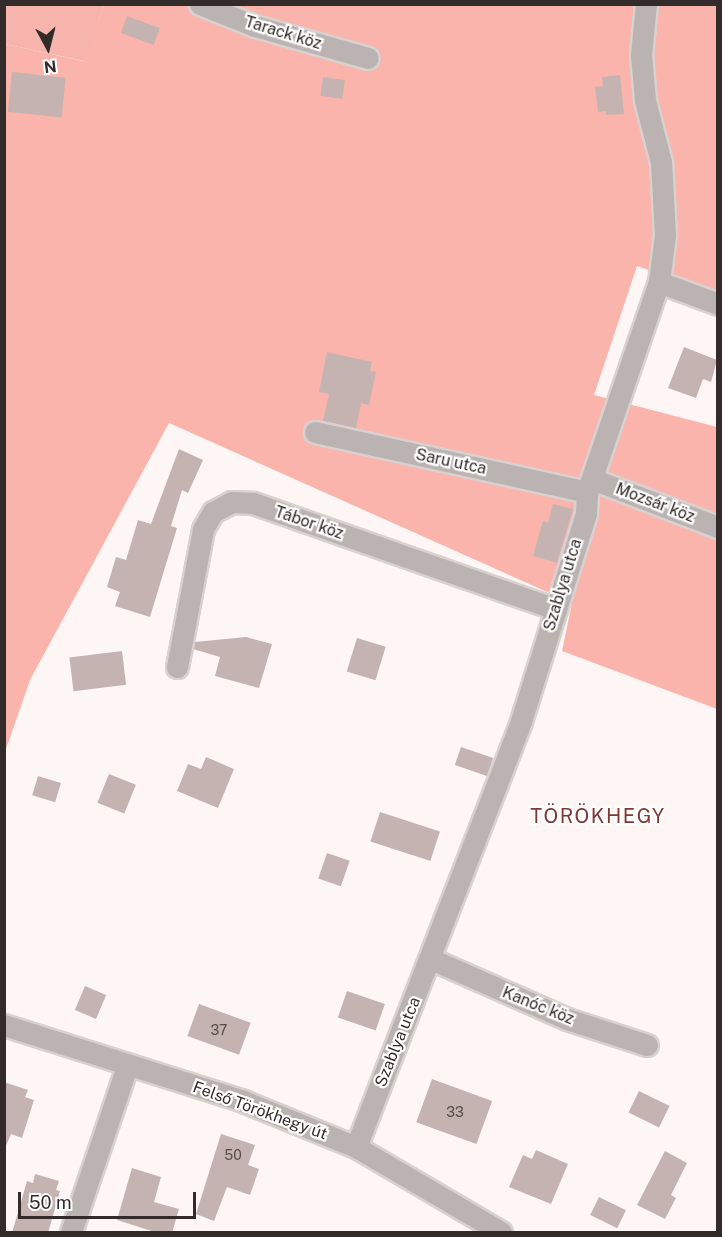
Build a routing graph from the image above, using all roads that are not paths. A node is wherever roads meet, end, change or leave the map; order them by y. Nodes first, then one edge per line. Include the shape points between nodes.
1 (200, 4) edge
2 (646, 4) edge
3 (368, 58) dead end
4 (659, 282) junction
5 (717, 304) edge
6 (315, 432) dead end
7 (589, 485) junction
8 (717, 527) edge
9 (556, 609) junction
10 (177, 667) dead end
11 (432, 959) junction
12 (4, 1025) edge
13 (647, 1045) dead end
14 (127, 1067) junction
15 (356, 1147) junction
16 (71, 1233) edge
17 (501, 1233) edge

1 - 3 street, Tarack köz via 255,26
2 - 4 street, Szablya utca via 641,55 645,100 661,162 665,235
4 - 5 street
4 - 7 street, Szablya utca
6 - 7 street, Saru utca
7 - 8 street, Mozsár köz
7 - 9 street, Szablya utca via 586,513
9 - 10 street, Tábor köz via 252,503 232,502 213,512 203,529
9 - 11 street, Szablya utca via 521,721
11 - 13 street, Kanóc köz via 567,1019
11 - 15 street, Szablya utca
12 - 14 street, Felső Törökhegy út
14 - 15 street, Felső Törökhegy út via 243,1101
14 - 16 street
15 - 17 street, Felső Törökhegy út

